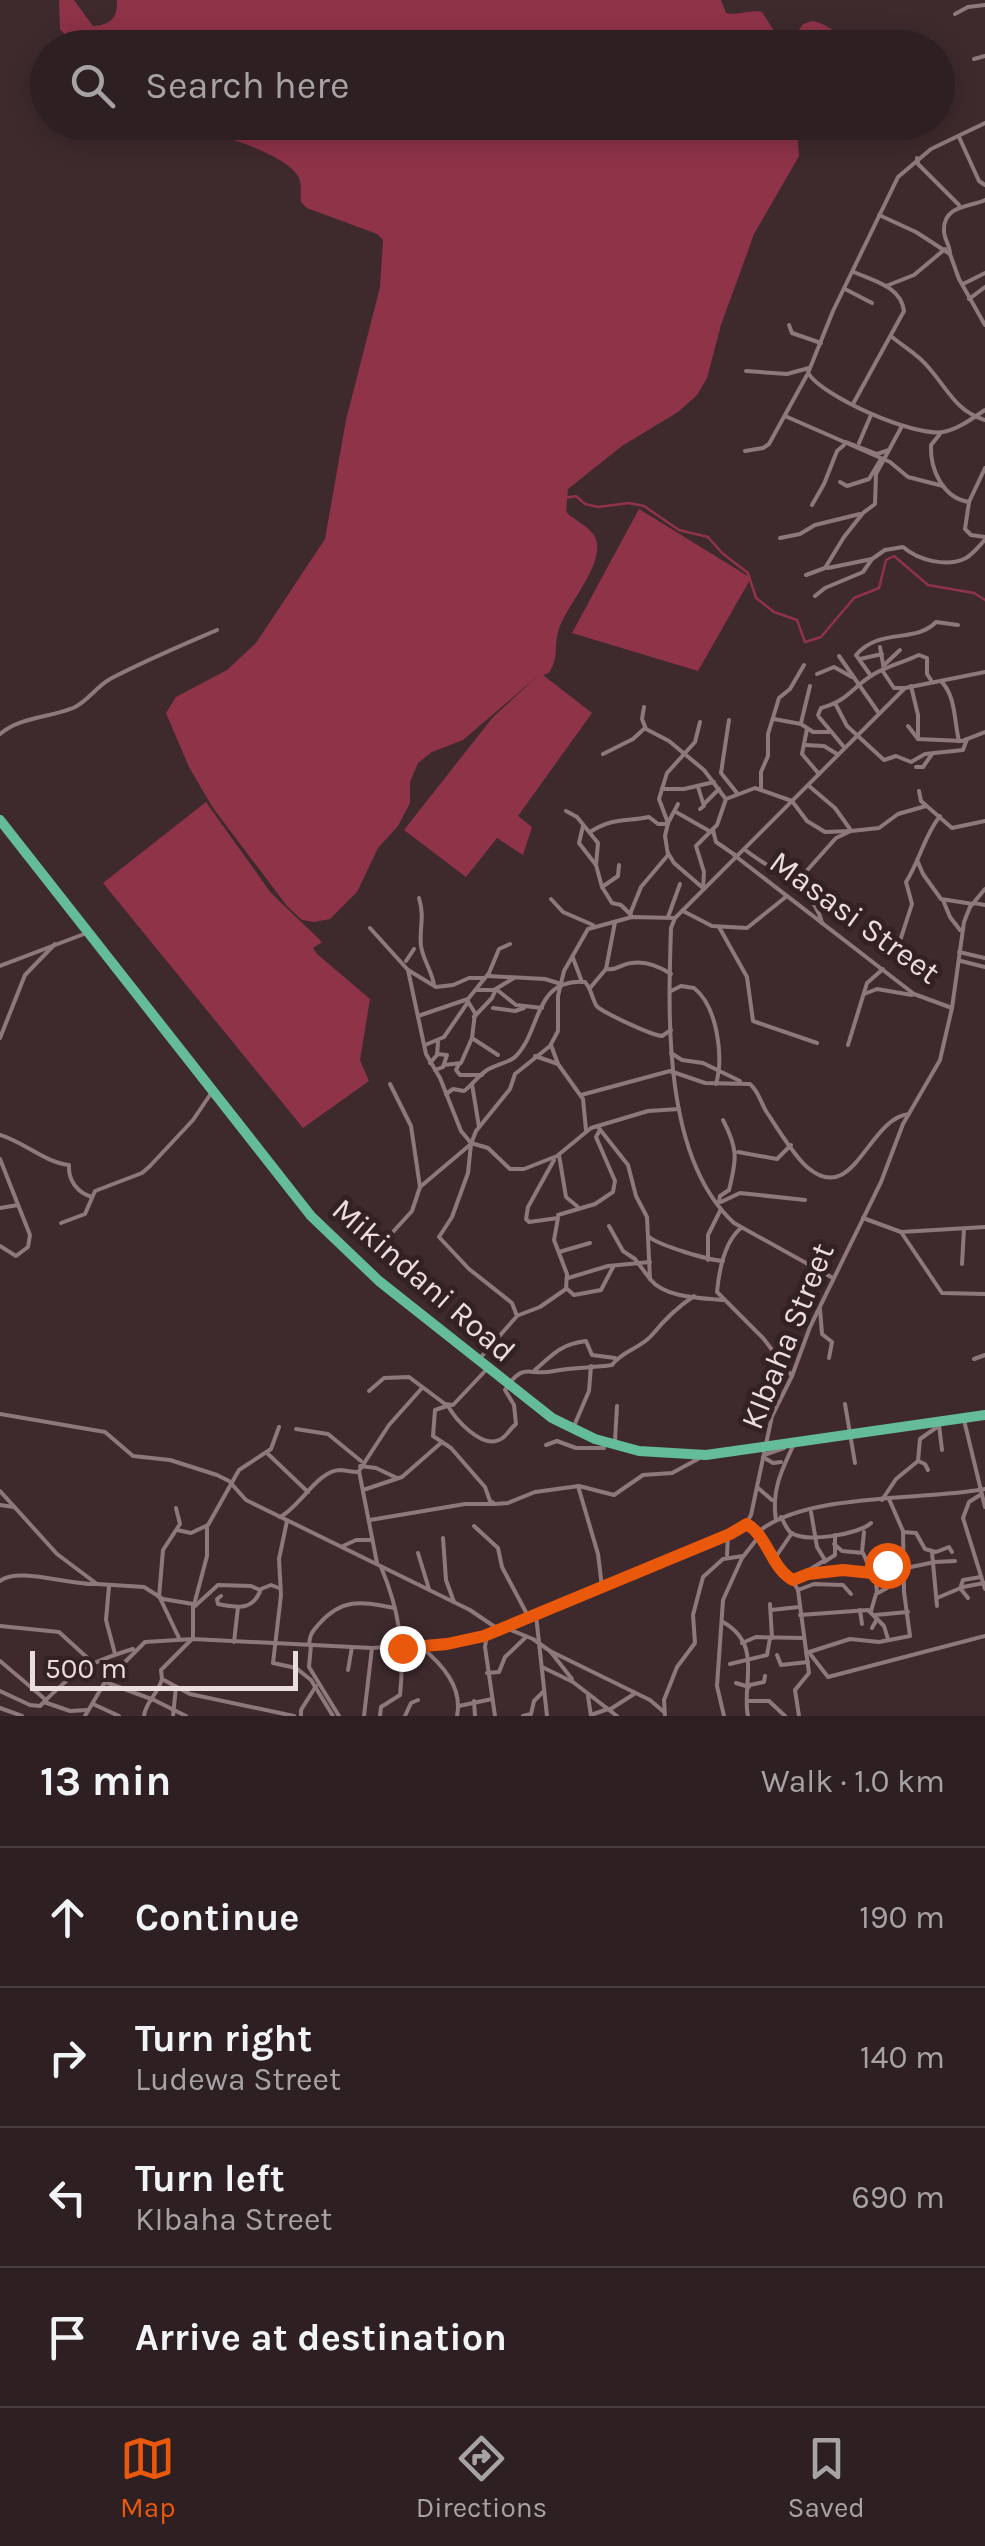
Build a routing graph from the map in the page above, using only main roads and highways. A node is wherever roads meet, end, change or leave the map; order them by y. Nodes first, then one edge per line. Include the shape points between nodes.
1 (0, 820) edge
2 (985, 1415) edge

1 - 2 highway, Mikindani Road via 332,1238 507,1385 572,1430 610,1447 650,1453 764,1453

